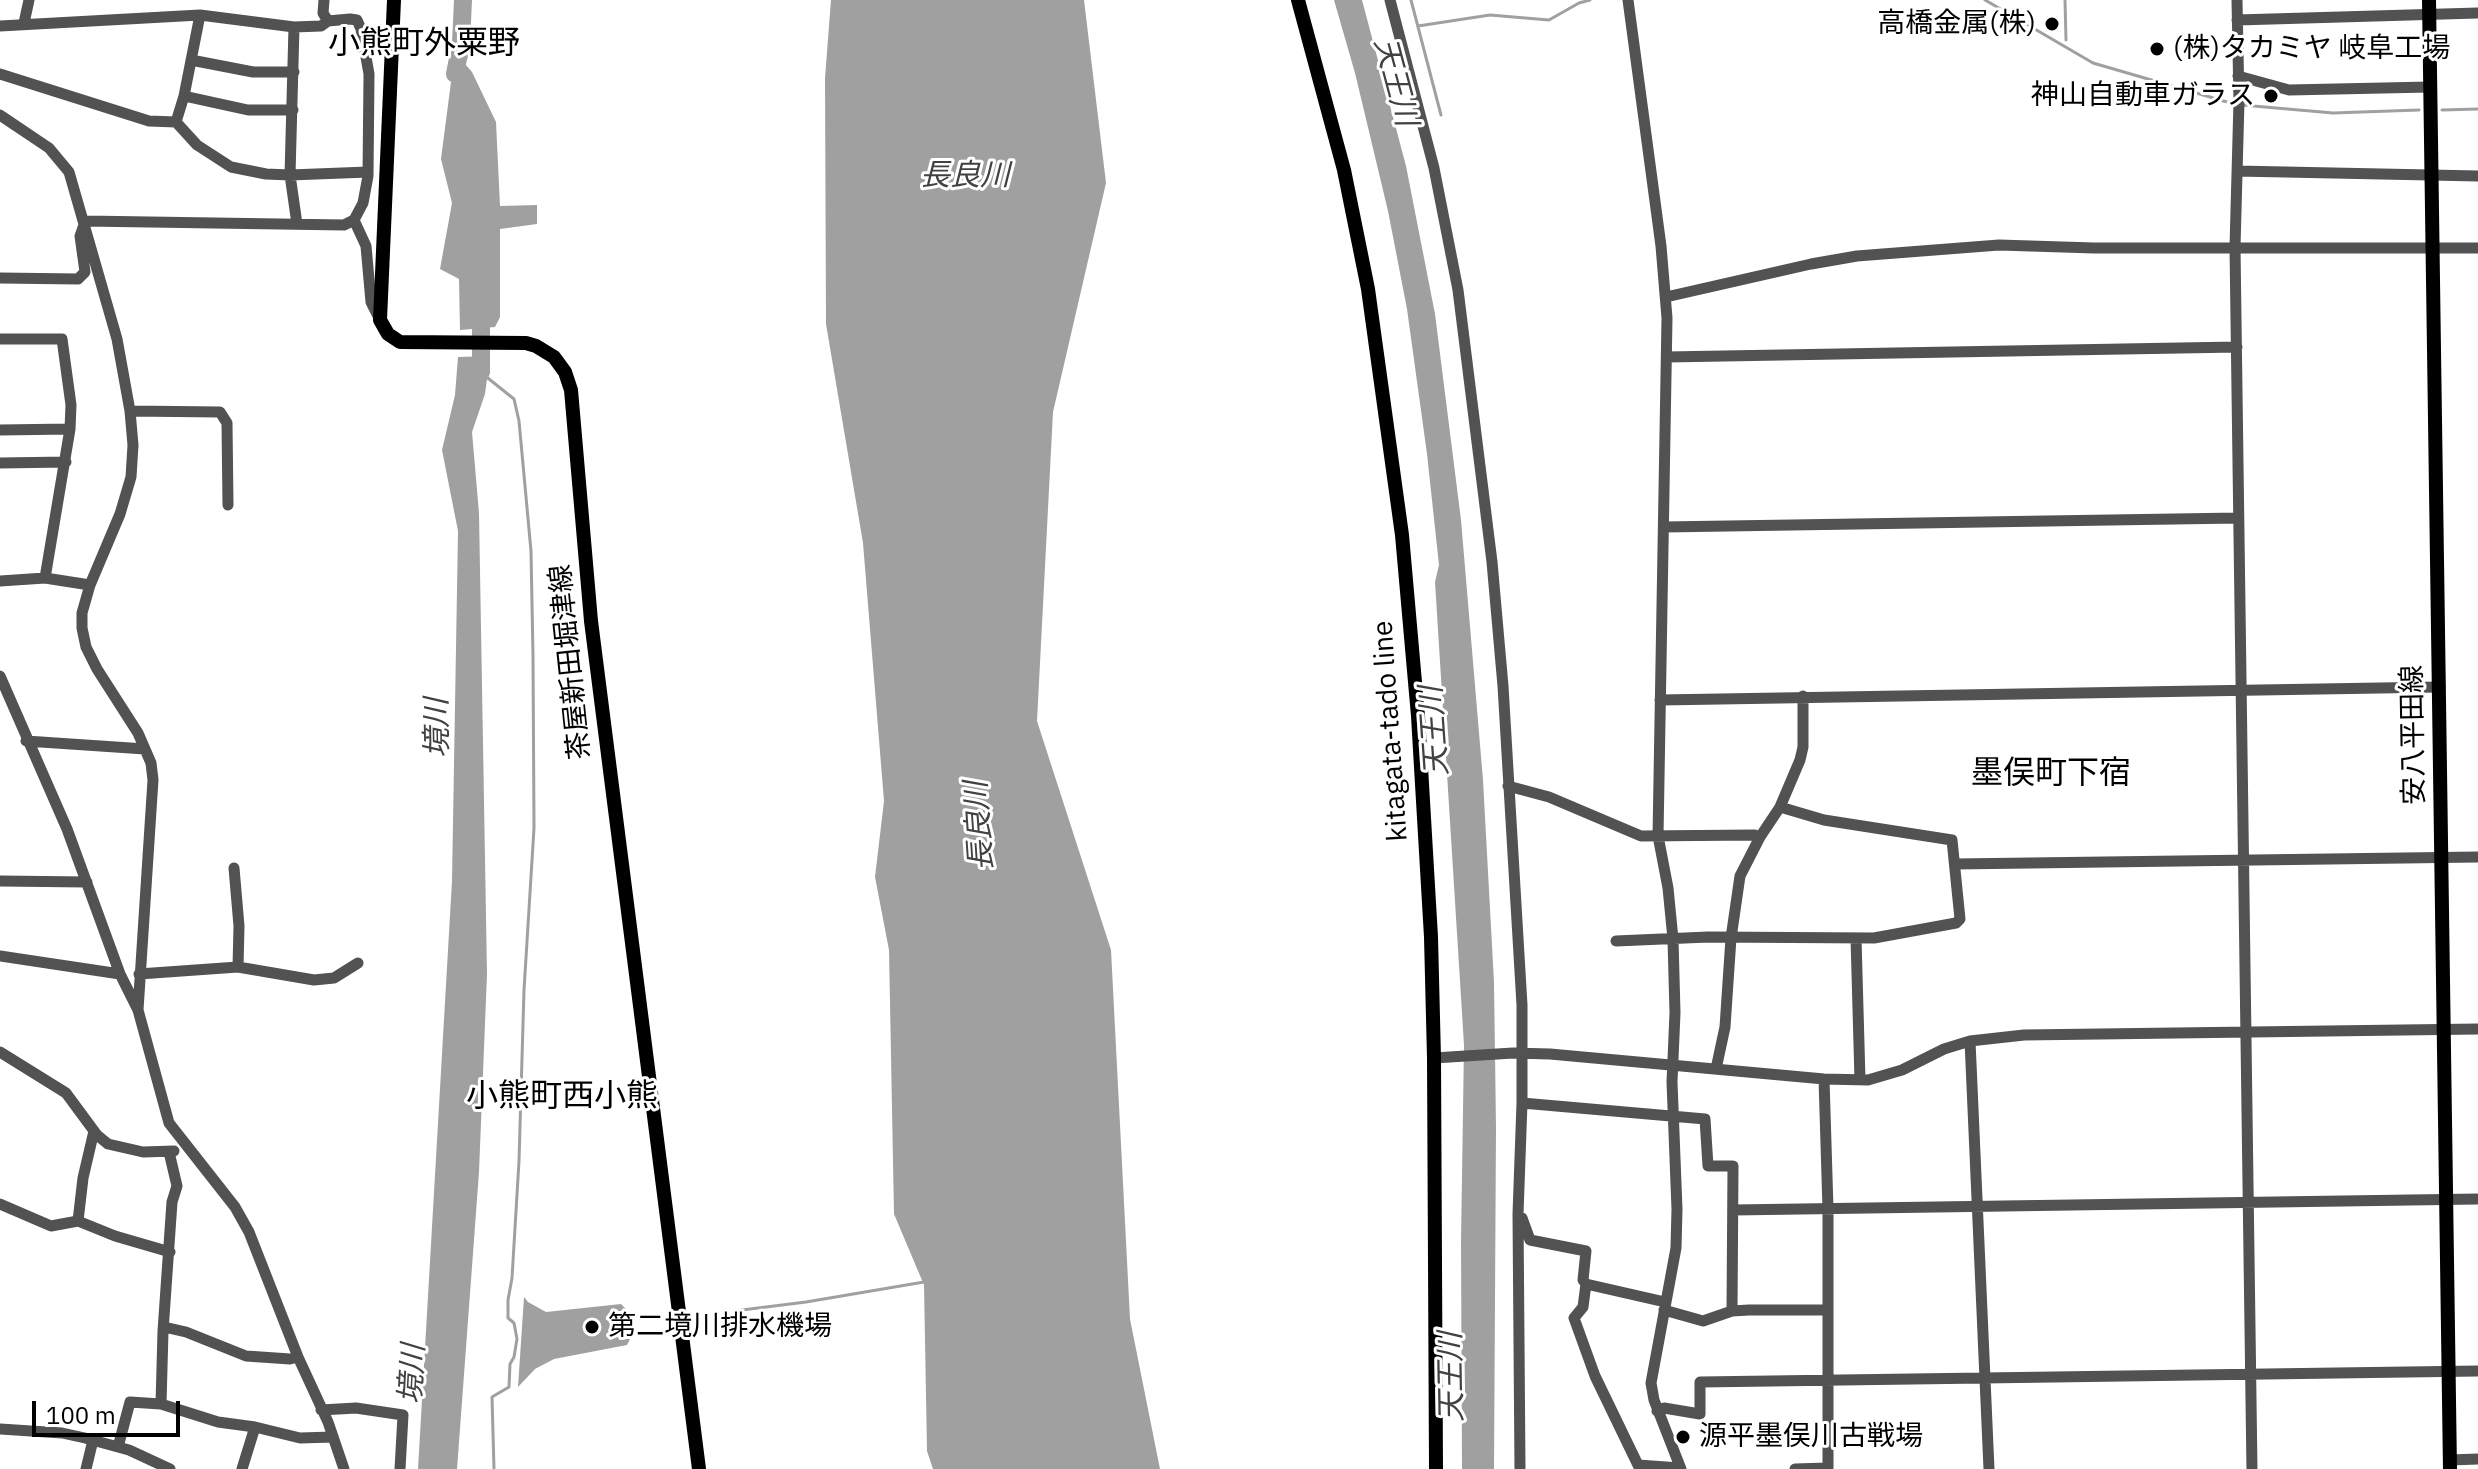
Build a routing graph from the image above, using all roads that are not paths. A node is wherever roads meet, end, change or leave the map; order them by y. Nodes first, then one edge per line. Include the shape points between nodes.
1 (29, 0) edge
2 (324, 0) edge
3 (394, 0) edge
4 (1298, 0) edge
5 (1390, 0) edge
6 (1628, 0) edge
7 (2237, 0) edge
8 (2429, 7) edge
9 (2478, 13) edge
10 (200, 15) junction
11 (2237, 20) junction
12 (328, 21) junction
13 (24, 23) junction
14 (0, 26) edge
15 (294, 27) junction
16 (191, 60) junction
17 (294, 72) junction
18 (0, 74) edge
19 (2238, 76) junction
20 (2430, 87) junction
21 (184, 96) junction
22 (293, 110) junction
23 (0, 115) edge
24 (176, 122) junction
25 (2237, 171) junction
26 (368, 172) junction
27 (290, 175) junction
28 (2431, 176) junction
29 (2478, 176) edge
30 (354, 220) junction
31 (85, 221) junction
32 (297, 224) junction
33 (2235, 247) junction
34 (2432, 248) junction
35 (2478, 248) edge
36 (0, 278) edge
37 (1666, 297) junction
38 (380, 320) junction
39 (0, 339) edge
40 (2237, 347) junction
41 (1667, 357) junction
42 (130, 411) junction
43 (70, 429) junction
44 (0, 430) edge
45 (66, 462) junction
46 (0, 463) edge
47 (228, 505) dead end
48 (2238, 518) junction
49 (1664, 527) junction
50 (45, 578) junction
51 (0, 581) edge
52 (90, 585) junction
53 (0, 676) edge
54 (2440, 687) junction
55 (2242, 690) junction
56 (1803, 696) junction
57 (4, 697) edge
58 (1660, 700) junction
59 (26, 741) junction
60 (145, 749) junction
61 (1508, 786) junction
62 (1780, 807) junction
63 (1658, 836) junction
64 (1760, 837) junction
65 (2478, 857) edge
66 (2443, 858) junction
67 (2244, 860) junction
68 (1955, 864) junction
69 (234, 868) dead end
70 (0, 881) edge
71 (87, 882) junction
72 (1731, 938) junction
73 (1856, 938) junction
74 (1673, 939) junction
75 (1616, 941) dead end
76 (0, 956) edge
77 (358, 963) dead end
78 (238, 967) junction
79 (120, 974) junction
80 (139, 974) junction
81 (138, 1010) junction
82 (2445, 1029) junction
83 (2478, 1029) edge
84 (2248, 1031) junction
85 (1970, 1041) junction
86 (0, 1052) edge
87 (1517, 1053) junction
88 (1441, 1057) junction
89 (1673, 1066) junction
90 (1716, 1069) junction
91 (1824, 1079) junction
92 (1860, 1080) junction
93 (1522, 1103) junction
94 (1673, 1117) junction
95 (94, 1131) junction
96 (186, 1147) junction
97 (169, 1152) junction
98 (2447, 1199) junction
99 (2478, 1199) edge
100 (2249, 1203) junction
101 (0, 1204) edge
102 (1979, 1207) junction
103 (1828, 1209) junction
104 (1733, 1210) junction
105 (1518, 1214) junction
106 (78, 1221) junction
107 (170, 1252) junction
108 (1586, 1284) junction
109 (1664, 1306) junction
110 (1827, 1310) junction
111 (1732, 1311) junction
112 (164, 1327) junction
113 (298, 1357) junction
114 (2478, 1371) edge
115 (2448, 1372) junction
116 (2251, 1374) junction
117 (1986, 1378) junction
118 (1827, 1380) junction
119 (161, 1404) junction
120 (321, 1410) junction
121 (1657, 1411) junction
122 (255, 1427) junction
123 (0, 1429) edge
124 (333, 1437) junction
125 (93, 1440) junction
126 (118, 1447) junction
127 (2478, 1459) edge
128 (2450, 1464) edge
129 (1681, 1468) edge
130 (86, 1469) edge
131 (170, 1469) edge
132 (242, 1469) edge
133 (344, 1469) edge
134 (400, 1469) edge
135 (699, 1469) edge
136 (1436, 1469) edge
137 (1520, 1469) edge
138 (1795, 1469) edge
139 (1989, 1469) edge
140 (2252, 1469) edge

1 - 13 street
2 - 12 street
3 - 38 main road
4 - 88 main road, kitagata-tado line via 1344,170 1368,289 1402,535
5 - 61 street via 1434,168 1458,290 1492,562
6 - 37 street
7 - 11 street
8 - 9 street
8 - 11 street
8 - 20 main road, 安八平田線
10 - 13 street
10 - 15 street
10 - 16 street
11 - 19 street
12 - 15 street
12 - 26 street via 357,20 361,29 370,89
13 - 14 street
15 - 17 street
16 - 17 street via 253,72
16 - 21 street
17 - 22 street
18 - 24 street via 149,121
19 - 20 street via 2289,90
19 - 25 street
20 - 28 main road, 安八平田線
21 - 22 street via 248,110
21 - 24 street
22 - 27 street
23 - 31 street via 59,157
24 - 27 street via 197,145 231,167
25 - 28 street
25 - 33 street
26 - 27 street
26 - 30 street
27 - 32 street
28 - 29 street
28 - 34 main road, 安八平田線
30 - 32 street via 344,225
30 - 38 street via 366,246 371,302
31 - 32 street
31 - 36 street via 80,236 85,272 78,279
31 - 42 street
33 - 34 street
33 - 37 street via 1999,245 1857,256
33 - 40 street
34 - 35 street
34 - 54 main road, 安八平田線
37 - 41 street
38 - 135 main road, 茶屋新田堀津線 via 400,342 526,343 545,350 565,372 571,390 591,621
39 - 43 street via 62,339
40 - 41 street
40 - 48 street
41 - 49 street
42 - 47 street via 220,412 227,423
42 - 52 street via 131,477
43 - 44 street
43 - 45 street
45 - 46 street
45 - 50 street
48 - 49 street
48 - 55 street
49 - 58 street
50 - 51 street
50 - 52 street
52 - 60 street via 82,613 86,647
53 - 57 street
54 - 55 street
54 - 66 main road, 安八平田線
55 - 56 street
55 - 67 street
56 - 58 street
56 - 62 street via 1803,747
57 - 59 street
58 - 63 street
59 - 60 street
59 - 71 street
60 - 80 street via 153,780
61 - 63 street via 1549,797 1641,836
61 - 87 street
62 - 64 street
62 - 68 street via 1824,820 1944,837 1952,840
63 - 64 street
63 - 74 street
64 - 72 street via 1740,876
65 - 66 street
66 - 67 street
66 - 82 main road, 安八平田線
67 - 68 street
67 - 84 street
68 - 73 street via 1960,919 1956,923
69 - 78 street
70 - 71 street
71 - 79 street
72 - 73 street
72 - 74 street
72 - 90 street via 1725,1027
73 - 92 street
74 - 75 street
74 - 89 street
76 - 79 street
77 - 78 street via 334,978 314,980
78 - 80 street
79 - 81 street
80 - 81 street
81 - 96 street via 169,1123
82 - 83 street
82 - 84 street
82 - 98 main road, 安八平田線
84 - 85 street via 2024,1035
84 - 100 street
85 - 92 street via 1879,1079
85 - 102 street
86 - 95 street via 66,1093
87 - 88 street
87 - 89 street
87 - 93 street
88 - 136 main road, kitagata-tado line
89 - 90 street
89 - 94 street
90 - 91 street
91 - 92 street
91 - 103 street
93 - 94 street
93 - 105 street
94 - 104 street via 1705,1119 1708,1166 1733,1166
94 - 109 street via 1676,1248
95 - 97 street via 108,1144
95 - 106 street
96 - 97 street
96 - 113 street via 249,1232
97 - 107 street via 177,1186
98 - 99 street
98 - 100 street
98 - 115 main road, 安八平田線
100 - 102 street
100 - 116 street
101 - 106 street via 51,1226
102 - 103 street
102 - 117 street
103 - 104 street
103 - 110 street
104 - 111 street
105 - 108 street via 1530,1240 1586,1251
105 - 137 street
106 - 107 street
107 - 112 street
108 - 109 street
108 - 129 street via 1583,1307 1574,1318 1638,1465
109 - 111 street via 1703,1321
109 - 121 street via 1651,1383
110 - 111 street
110 - 118 street
112 - 113 street via 246,1356
112 - 119 street
113 - 120 street
114 - 115 street
115 - 116 street
115 - 128 main road, 安八平田線
116 - 117 street
116 - 140 street
117 - 118 street
117 - 139 street
118 - 121 street via 1700,1382 1700,1414
118 - 138 street via 1828,1468
119 - 122 street
119 - 126 street via 130,1402
120 - 124 street
120 - 134 street via 356,1408 403,1415
121 - 129 street
122 - 124 street via 300,1438
122 - 132 street
123 - 125 street
124 - 133 street
125 - 126 street
125 - 130 street
126 - 131 street
127 - 128 street

